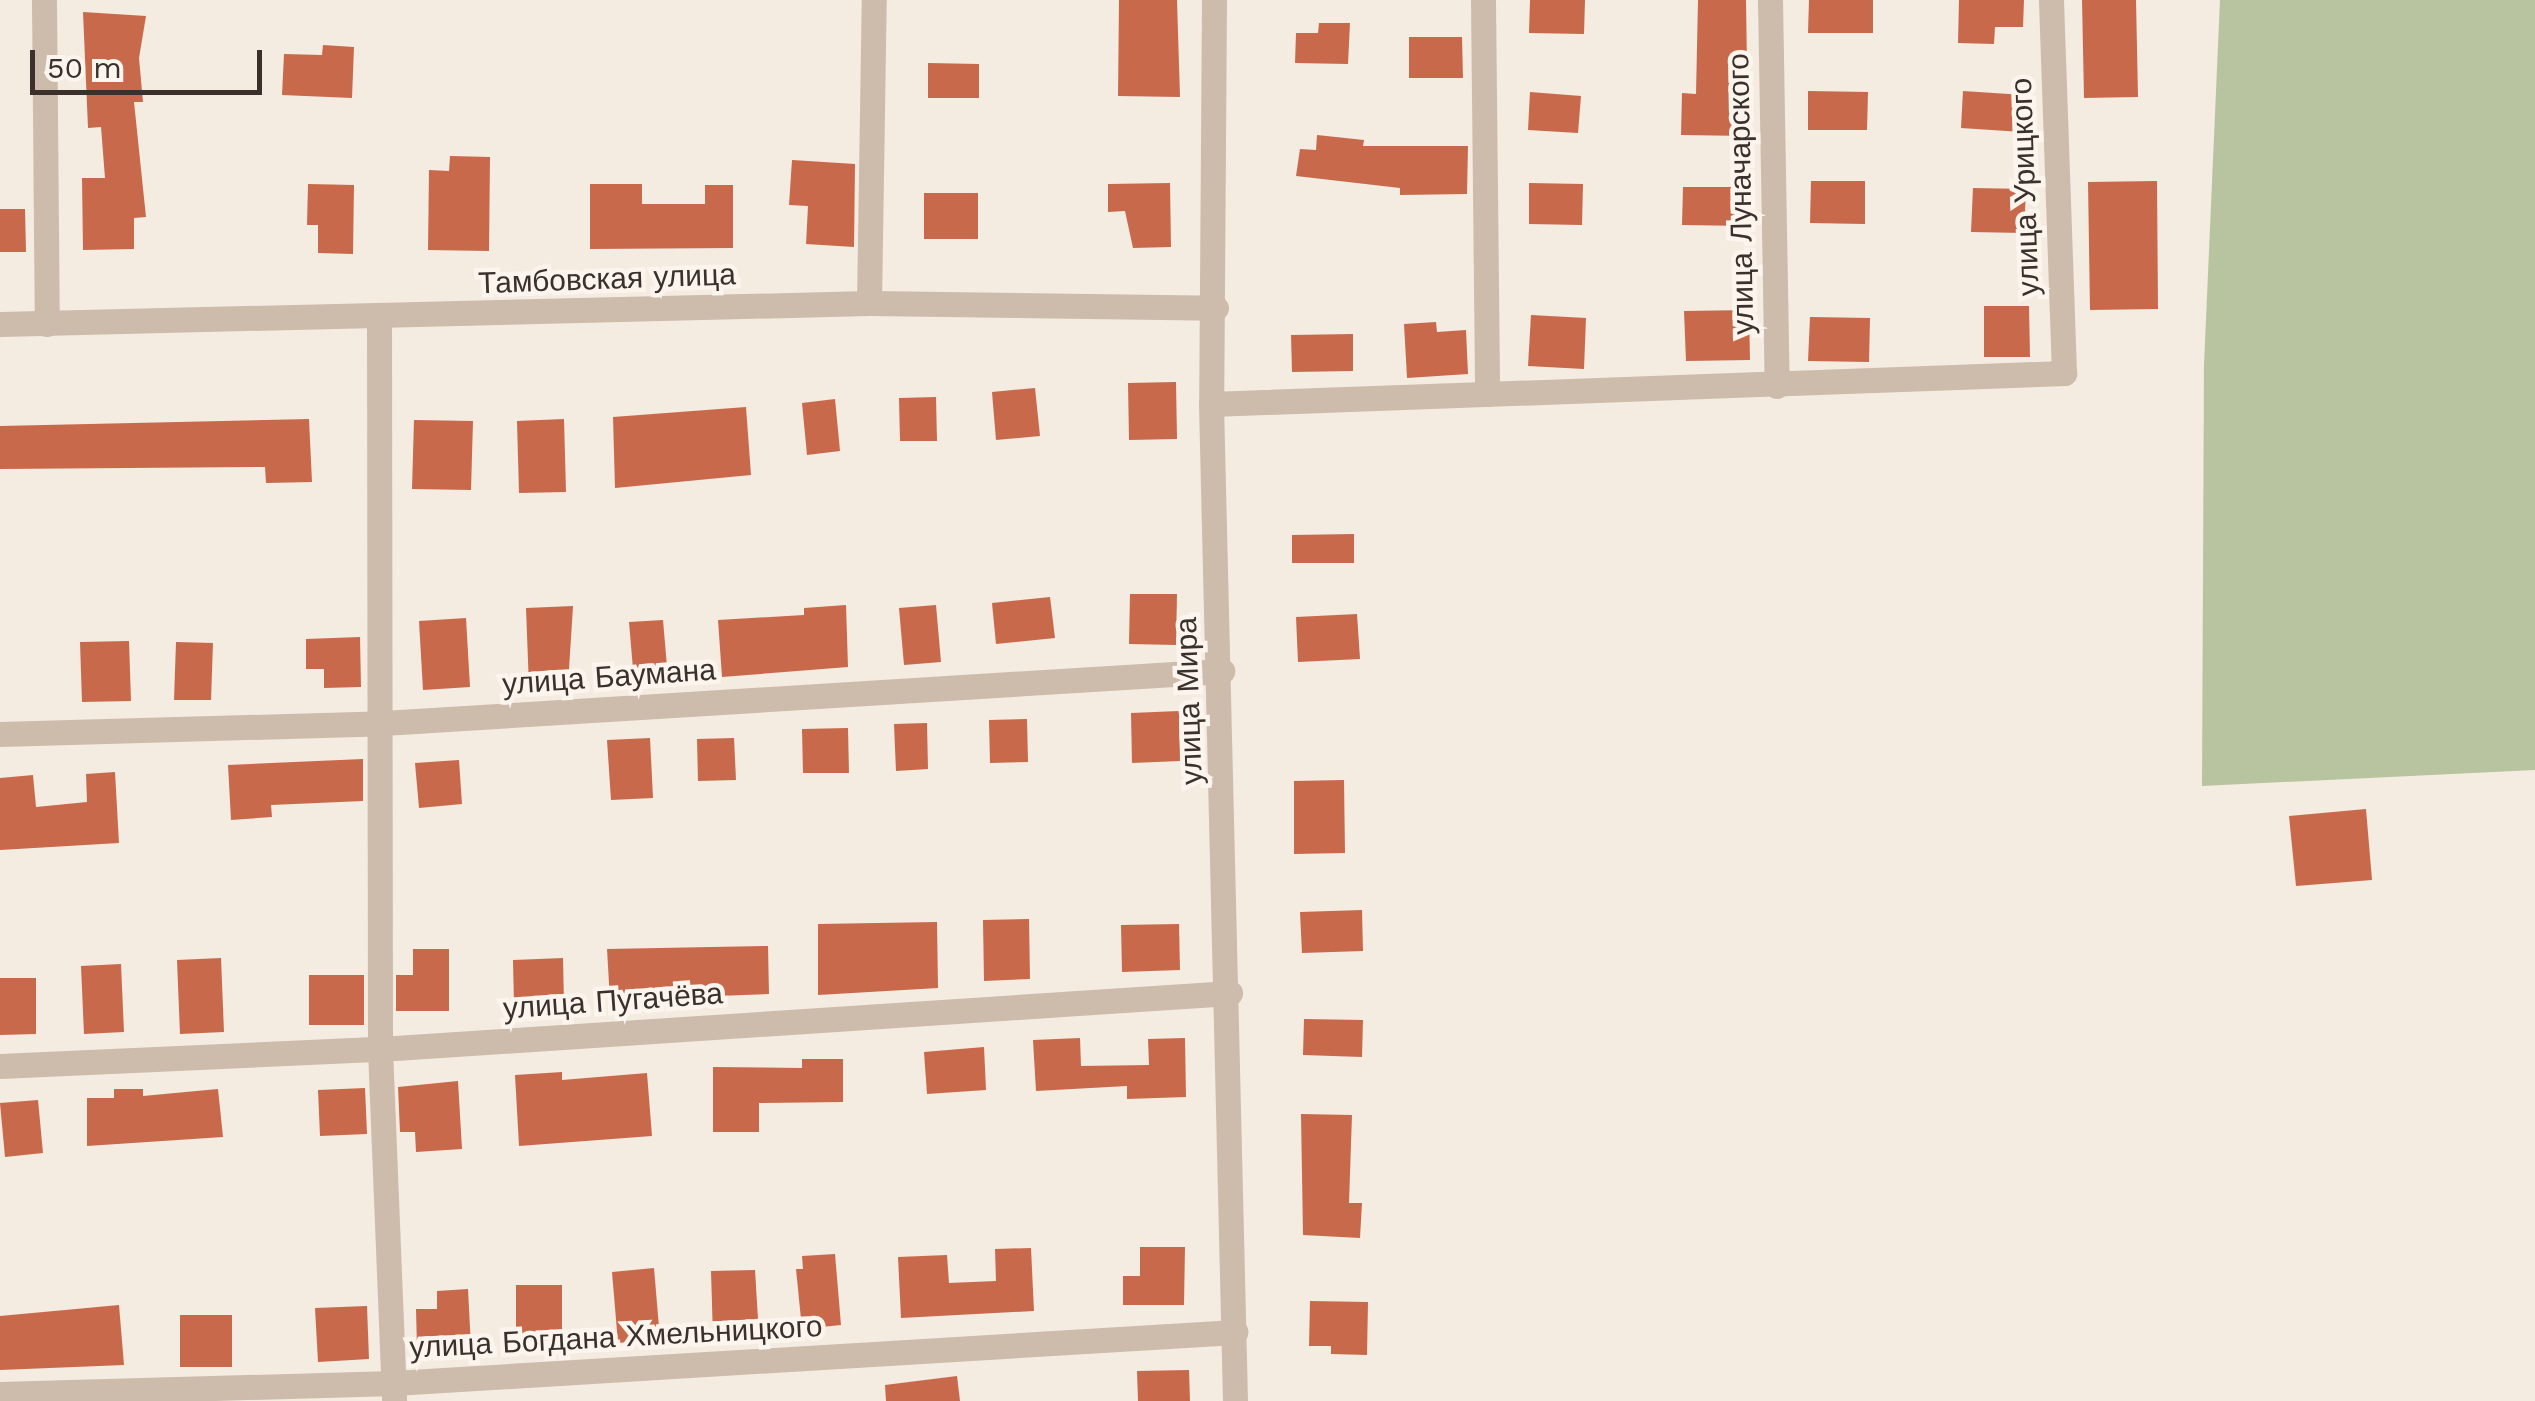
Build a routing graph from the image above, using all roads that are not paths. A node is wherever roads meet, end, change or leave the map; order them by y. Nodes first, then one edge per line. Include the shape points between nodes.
1 (44, 0) edge
2 (874, 0) edge
3 (1214, 0) edge
4 (1483, 0) edge
5 (1770, 0) edge
6 (2052, 0) edge
7 (869, 303) junction
8 (1216, 308) junction
9 (380, 318) junction
10 (0, 324) edge
11 (47, 324) junction
12 (1777, 386) junction
13 (1487, 394) junction
14 (1211, 404) junction
15 (1222, 672) junction
16 (383, 724) junction
17 (0, 734) edge
18 (1230, 993) junction
19 (380, 1049) junction
20 (0, 1066) edge
21 (1235, 1332) junction
22 (394, 1392) edge
23 (0, 1394) edge
24 (1235, 1401) edge

1 - 11 street
2 - 7 street
3 - 8 street, улица Мира
4 - 13 street
5 - 12 street, улица Луначарского
6 - 12 street, улица Урицкого via 2064,373
7 - 8 street, Тамбовская улица
7 - 9 street, Тамбовская улица
8 - 14 street, улица Мира
9 - 11 street, Тамбовская улица
9 - 16 street
10 - 11 street, Тамбовская улица
12 - 13 street
13 - 14 street
14 - 15 street, улица Мира
15 - 16 street, улица Баумана
15 - 18 street, улица Мира
16 - 17 street, улица Баумана
16 - 19 street
18 - 19 street, улица Пугачёва
18 - 21 street, улица Мира
19 - 20 street, улица Пугачёва
19 - 22 street
21 - 22 street, улица Богдана Хмельницкого
21 - 24 street, улица Мира
22 - 23 street, улица Богдана Хмельницкого

